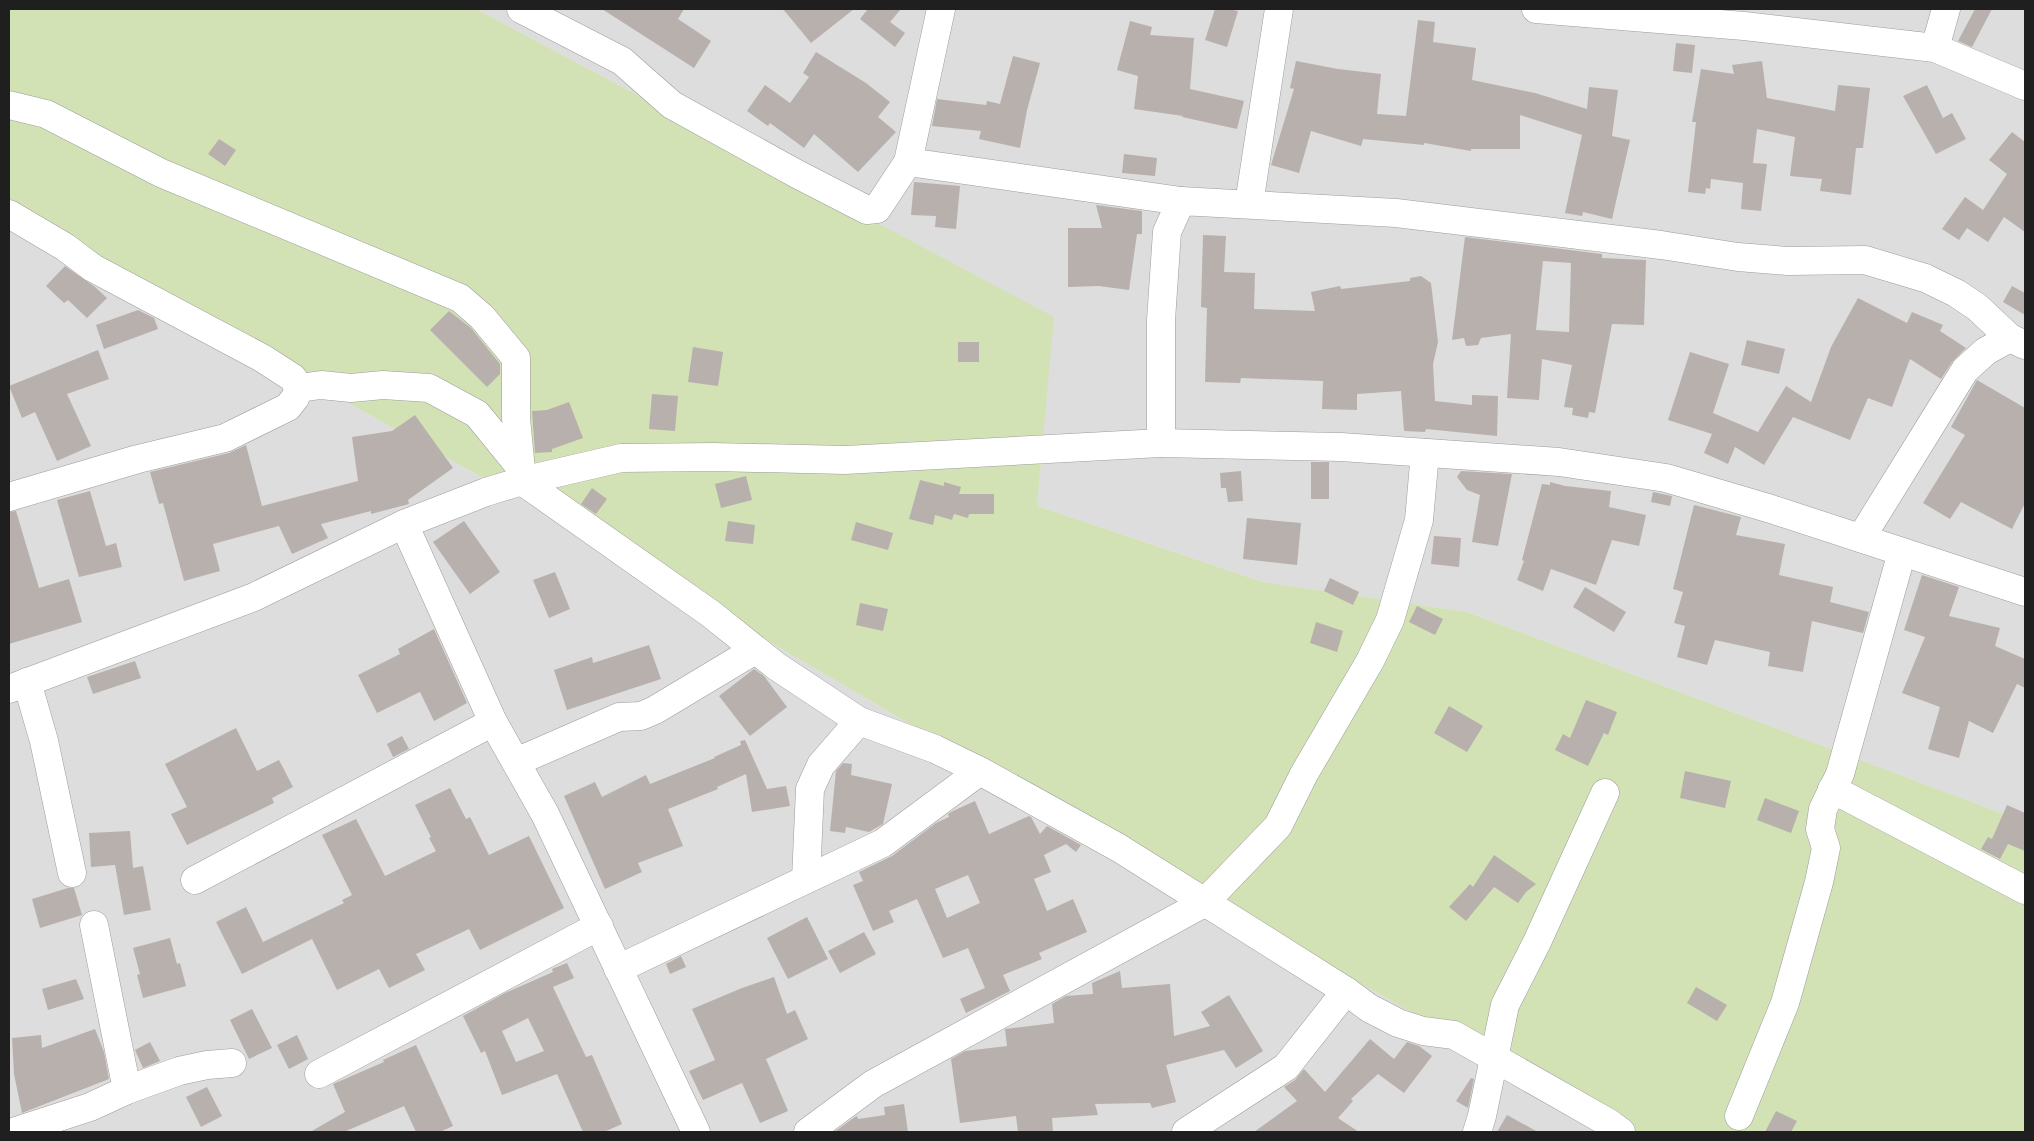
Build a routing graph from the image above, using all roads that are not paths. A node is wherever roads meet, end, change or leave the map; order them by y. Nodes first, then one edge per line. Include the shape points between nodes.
1 (521, 9) edge
2 (941, 9) edge
3 (1279, 9) edge
4 (1536, 9) edge
5 (1946, 9) edge
6 (1745, 17) edge
7 (1935, 48) junction
8 (2025, 86) edge
9 (9, 105) edge
10 (908, 162) junction
11 (1181, 201) junction
12 (1249, 204) junction
13 (9, 214) edge
14 (2018, 342) edge
15 (299, 388) junction
16 (1161, 443) junction
17 (1425, 453) junction
18 (522, 474) junction
19 (9, 497) edge
20 (404, 524) junction
21 (1861, 538) junction
22 (1902, 552) junction
23 (2025, 592) edge
24 (755, 650) junction
25 (18, 685) edge
26 (859, 721) junction
27 (493, 722) junction
28 (516, 762) junction
29 (980, 771) junction
30 (1832, 790) junction
31 (1605, 793) dead end
32 (72, 873) dead end
33 (806, 879) junction
34 (195, 880) dead end
35 (2025, 890) edge
36 (1204, 903) junction
37 (94, 925) dead end
38 (599, 926) junction
39 (618, 969) junction
40 (1346, 991) junction
41 (1493, 1059) junction
42 (232, 1063) dead end
43 (319, 1074) dead end
44 (127, 1090) junction
45 (1739, 1116) dead end
46 (13, 1132) edge
47 (696, 1132) edge
48 (808, 1132) edge
49 (1186, 1132) edge
50 (1477, 1132) edge
51 (1621, 1132) edge

1 - 10 street via 622,61 672,105 867,210 877,209
2 - 10 street
3 - 12 street
4 - 6 street
5 - 7 street
6 - 7 street
7 - 8 street
9 - 18 street via 46,114 161,173 460,298 482,317 516,358 516,418
10 - 11 street
11 - 12 street
11 - 16 street via 1167,232 1161,320
12 - 14 street via 1396,213 1661,245 1738,258 1865,260 1925,278 1956,293 1978,307
13 - 15 street via 65,247 93,268 262,358 293,378
14 - 21 street via 1986,351 1965,370
15 - 18 street via 321,385 429,388 477,414
15 - 19 street via 288,407 225,438 138,459
16 - 17 street via 1341,447
16 - 18 street via 844,460 621,458
17 - 21 street via 1559,462 1666,478
17 - 36 street via 1419,520 1390,620 1370,661 1304,774 1278,826
18 - 20 street via 486,492
18 - 24 street
20 - 25 street via 254,597
20 - 27 street
21 - 22 street
22 - 23 street
22 - 30 street via 1840,774
24 - 26 street
24 - 28 street via 655,710 641,716 619,717
25 - 32 street via 44,741
26 - 29 street via 935,749
26 - 33 street via 821,765 810,789
27 - 28 street
27 - 34 street
28 - 38 street
29 - 33 street via 883,843
29 - 36 street via 1119,848
30 - 35 street
30 - 45 street via 1820,829 1826,848 1819,882 1785,1003
31 - 41 street via 1505,1005
33 - 39 street
36 - 40 street
36 - 48 street via 873,1084
37 - 44 street
38 - 39 street
38 - 43 street
39 - 47 street
40 - 41 street via 1398,1023 1423,1031 1454,1035
40 - 49 street via 1286,1067
41 - 50 street
41 - 51 street
42 - 44 street via 179,1071
44 - 46 street via 90,1107

